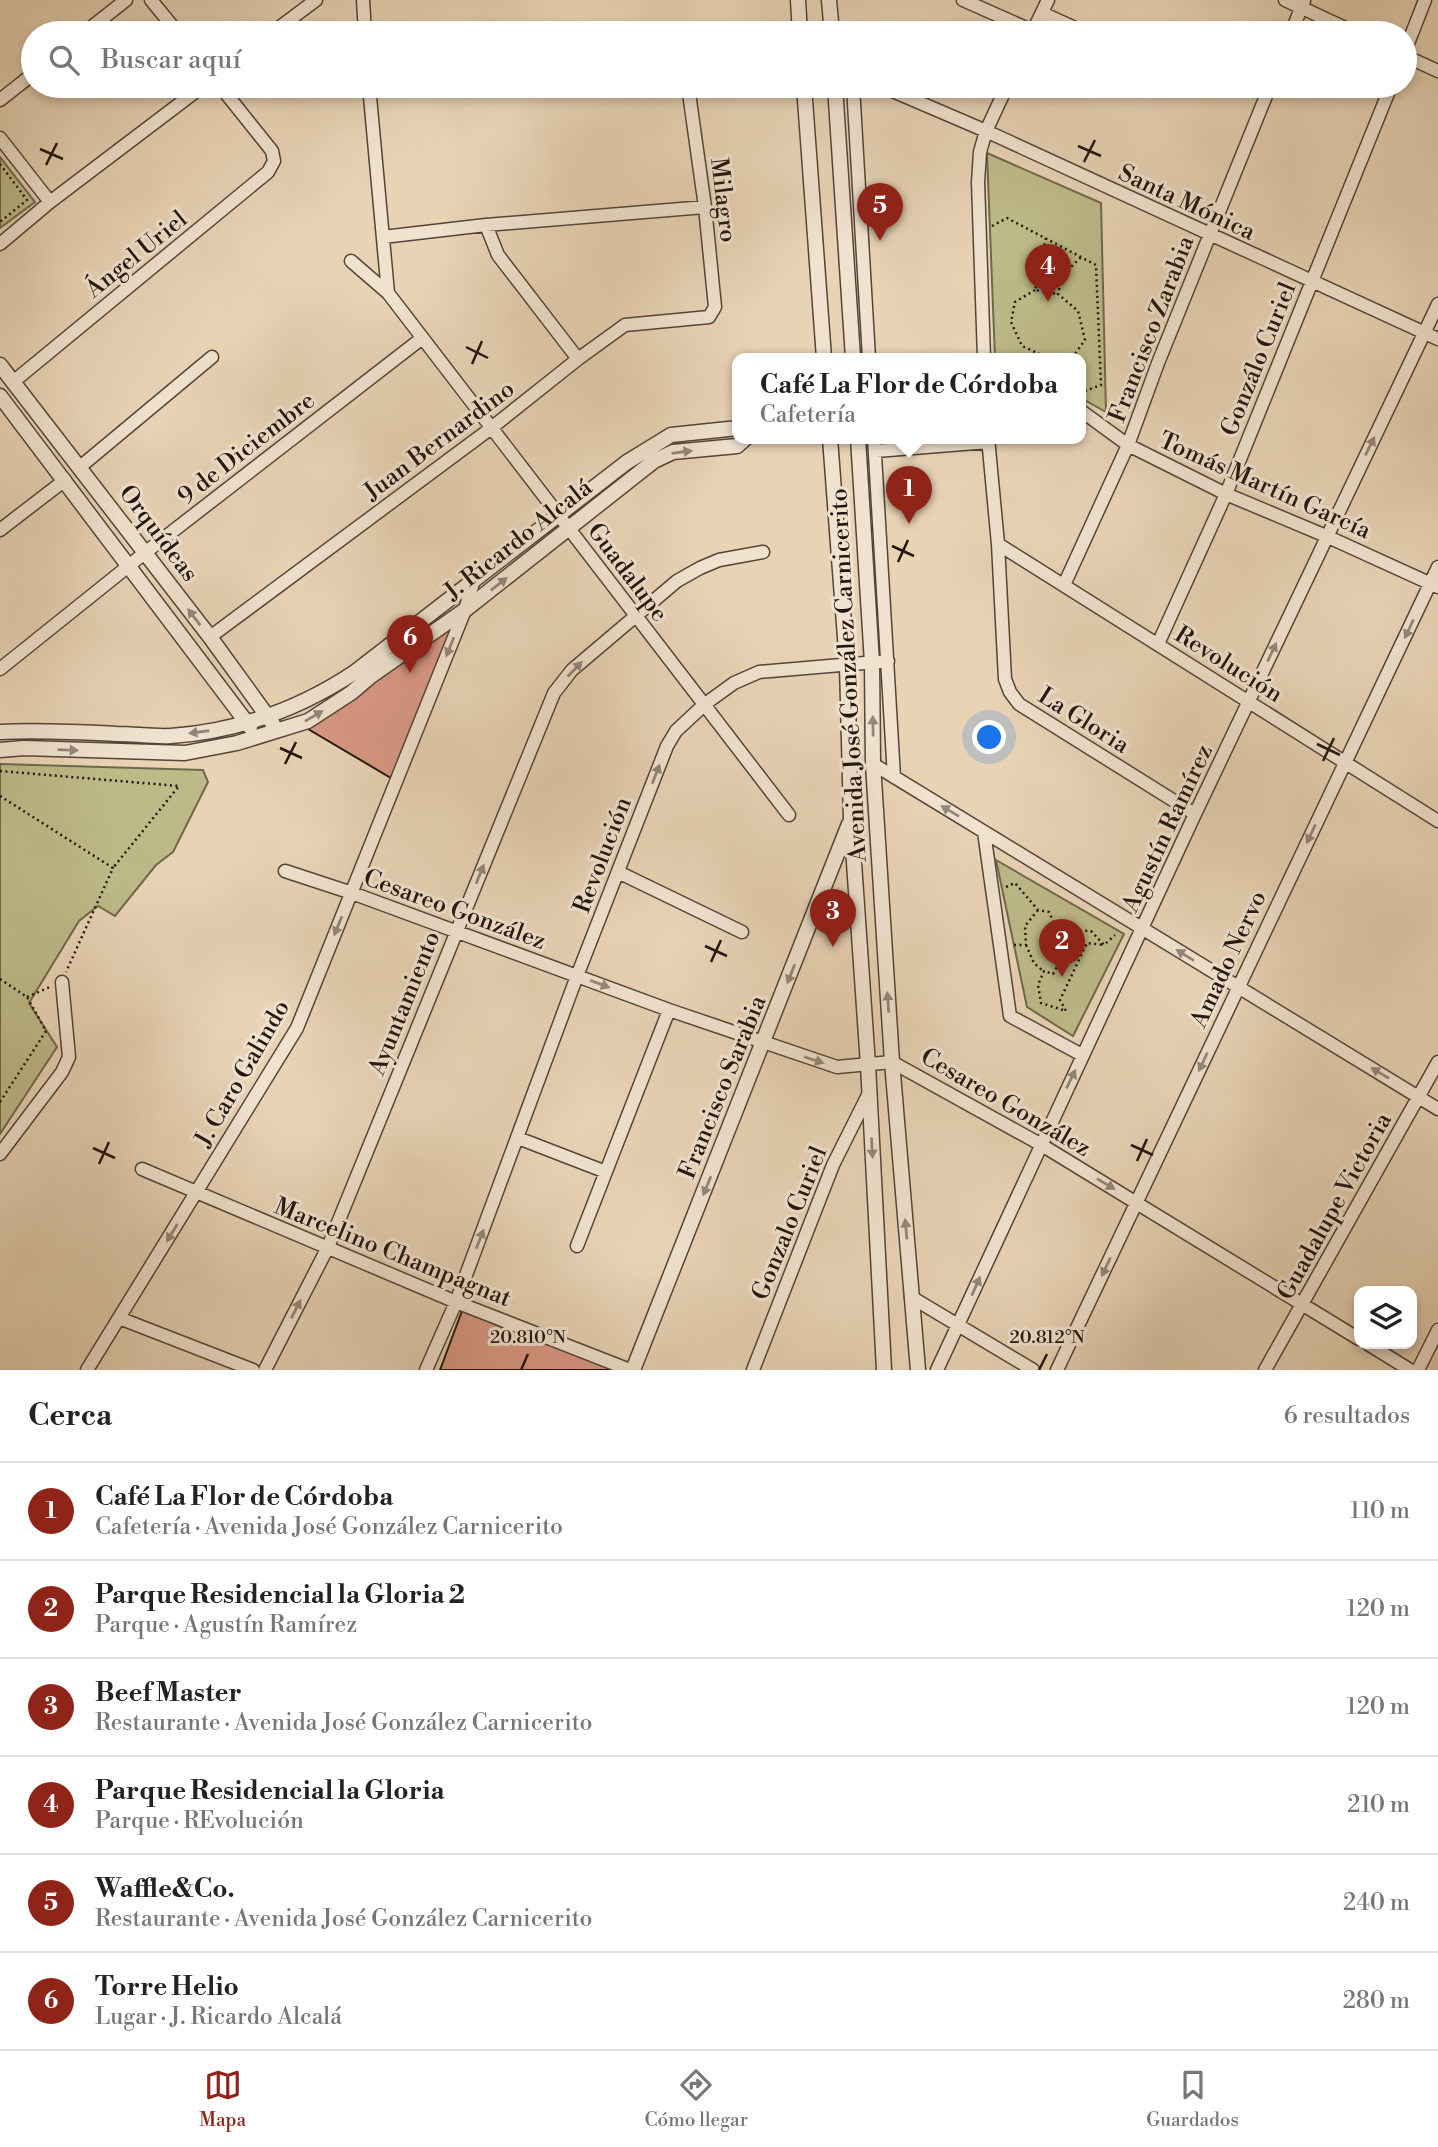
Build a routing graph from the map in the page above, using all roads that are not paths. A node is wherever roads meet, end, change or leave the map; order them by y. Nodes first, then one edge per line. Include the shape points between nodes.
1 (126, 0) edge
2 (151, 0) edge
3 (316, 0) edge
4 (363, 0) edge
5 (798, 0) edge
6 (829, 0) edge
7 (963, 0) edge
8 (1048, 0) edge
9 (1285, 0) edge
10 (1425, 0) edge
11 (1303, 4) edge
12 (1042, 13) junction
13 (99, 21) edge
14 (168, 21) edge
15 (288, 21) edge
16 (364, 21) edge
17 (799, 21) edge
18 (831, 21) edge
19 (1009, 21) edge
20 (1038, 21) edge
21 (1060, 21) edge
22 (1296, 21) edge
23 (1334, 21) edge
24 (1417, 21) edge
25 (1417, 60) edge
26 (1438, 71) edge
27 (21, 83) edge
28 (187, 98) edge
29 (230, 98) edge
30 (373, 98) edge
31 (690, 98) edge
32 (805, 98) edge
33 (836, 98) edge
34 (854, 98) edge
35 (909, 98) edge
36 (1001, 98) edge
37 (1265, 98) edge
38 (1386, 98) edge
39 (0, 100) edge
40 (986, 131) junction
41 (0, 138) edge
42 (50, 202) junction
43 (705, 207) junction
44 (486, 225) junction
45 (1210, 236) junction
46 (383, 237) junction
47 (0, 244) edge
48 (351, 261) dead end
49 (1313, 281) junction
50 (388, 293) junction
51 (1438, 304) edge
52 (709, 317) joint
53 (1424, 333) junction
54 (421, 339) junction
55 (1438, 340) edge
56 (824, 353) edge
57 (853, 353) edge
58 (869, 353) edge
59 (984, 353) edge
60 (212, 357) dead end
61 (578, 359) junction
62 (0, 365) edge
63 (13, 382) junction
64 (0, 396) edge
65 (1086, 414) edge
66 (490, 429) junction
67 (732, 429) edge
68 (740, 444) edge
69 (830, 444) edge
70 (858, 444) edge
71 (898, 444) edge
72 (988, 444) edge
73 (875, 445) edge
74 (1128, 445) junction
75 (80, 467) junction
76 (65, 480) junction
77 (1226, 494) junction
78 (558, 517) junction
79 (568, 528) junction
80 (0, 530) edge
81 (1326, 536) junction
82 (998, 544) junction
83 (146, 552) junction
84 (763, 552) dead end
85 (127, 567) junction
86 (1438, 567) edge
87 (473, 583) junction
88 (1064, 584) junction
89 (1434, 585) edge
90 (465, 610) junction
91 (634, 616) junction
92 (210, 637) junction
93 (1158, 645) junction
94 (888, 661) junction
95 (872, 663) junction
96 (847, 664) junction
97 (0, 669) edge
98 (1250, 701) junction
99 (705, 704) junction
100 (269, 716) junction
101 (247, 723) junction
102 (0, 732) edge
103 (276, 732) junction
104 (255, 738) junction
105 (0, 750) edge
106 (1345, 762) junction
107 (873, 764) junction
108 (894, 777) junction
109 (1195, 814) junction
110 (789, 816) dead end
111 (851, 819) junction
112 (1438, 821) edge
113 (984, 832) junction
114 (285, 871) dead end
115 (618, 872) junction
116 (352, 893) junction
117 (1143, 929) junction
118 (455, 932) junction
119 (742, 932) dead end
120 (577, 976) junction
121 (62, 982) road end
122 (1238, 988) junction
123 (669, 1010) junction
124 (764, 1044) junction
125 (1083, 1055) junction
126 (892, 1062) junction
127 (1438, 1062) edge
128 (868, 1065) junction
129 (869, 1093) junction
130 (1419, 1096) junction
131 (1438, 1109) edge
132 (518, 1138) junction
133 (1040, 1144) junction
134 (0, 1154) edge
135 (142, 1170) dead end
136 (606, 1172) junction
137 (195, 1194) junction
138 (1136, 1202) junction
139 (577, 1246) dead end
140 (328, 1247) junction
141 (911, 1297) junction
142 (456, 1302) junction
143 (1303, 1304) junction
144 (119, 1318) junction
145 (958, 1325) junction
146 (1438, 1330) edge
147 (1354, 1336) edge
148 (1376, 1349) edge
149 (87, 1370) edge
150 (253, 1370) edge
151 (265, 1370) edge
152 (426, 1370) edge
153 (632, 1370) edge
154 (753, 1370) edge
155 (884, 1370) edge
156 (918, 1370) edge
157 (937, 1370) edge
158 (1033, 1370) edge
159 (1057, 1370) edge
160 (1265, 1370) edge
161 (1410, 1370) edge
162 (1418, 1370) edge

1 - 13 street
2 - 14 street
3 - 15 street
4 - 16 street
5 - 17 street
6 - 18 street
7 - 19 street
8 - 12 street
9 - 11 street
10 - 24 street
11 - 22 street
11 - 23 street
12 - 20 street
12 - 21 street
25 - 26 street
27 - 39 street
28 - 42 street
29 - 63 street, Ángel Uriel via 272,151 274,161 268,172
30 - 46 street
31 - 43 street, Milagro
32 - 56 street
33 - 57 street
34 - 58 street
35 - 40 street, Santa Mónica
36 - 40 street
37 - 45 street, Francisco Zarabia
38 - 49 street, Gonzálo Curiel
40 - 45 street, Santa Mónica
40 - 59 street via 978,183
41 - 42 street
42 - 47 street
43 - 44 street
43 - 52 street, Milagro via 715,307
44 - 46 street
44 - 61 street via 498,255
45 - 49 street, Santa Mónica
45 - 74 street, Francisco Zarabia
46 - 50 street
48 - 50 street, Guadalupe
49 - 53 street, Santa Mónica
49 - 77 street, Gonzálo Curiel
50 - 54 street, Guadalupe
51 - 53 street, Agustín Ramírez
52 - 61 street, Juan Bernardino via 625,325
53 - 55 street, Santa Mónica
81 -> 53 street, Agustín Ramírez
54 - 66 street, Guadalupe
54 - 83 street, 9 de Diciembre
60 - 75 street
61 - 66 street, Juan Bernardino
62 - 63 street, Orquídeas
63 - 75 street, Orquídeas
64 - 76 street, Orquídeas
65 - 74 street, Tomás Martín García
66 - 78 street, Guadalupe
66 - 92 street, Juan Bernardino
67 - 78 street, J. Ricardo Alcalá via 671,435 627,462
79 -> 68 street, J. Ricardo Alcalá via 654,461 673,452
69 - 96 street, Avenida José González Carnicerito
70 - 95 street, Avenida José González Carnicerito
71 - 73 street
72 - 82 street
73 - 94 street
74 - 77 street, Tomás Martín García
74 - 88 street, Francisco Zarabia
75 - 83 street, Orquídeas
76 - 80 street
76 - 85 street, Orquídeas
77 - 81 street, Tomás Martín García
77 - 93 street, Gonzálo Curiel
78 - 79 street, Guadalupe
78 - 87 street, J. Ricardo Alcalá
90 -> 79 street, J. Ricardo Alcalá
79 - 91 street, Guadalupe
81 - 89 street, Tomás Martín García
98 -> 81 street, Agustín Ramírez
82 - 88 street, Revolución
82 - 109 street, La Gloria via 1004,679 1010,692 1019,704
83 - 85 street, 9 de Diciembre
92 -> 83 street, Orquídeas
84 - 91 street, Ayuntamiento via 700,568
85 - 97 street, 9 de Diciembre
85 - 101 street, Orquídeas
86 - 89 street, Amado Nervo
87 - 90 street, J. Caro Galindo
87 - 100 street, J. Ricardo Alcalá via 355,672 321,694
88 - 93 street, Revolución
89 -> 106 street, Amado Nervo
103 -> 90 street, J. Ricardo Alcalá via 317,716
90 -> 116 street, J. Caro Galindo
91 - 99 street, Guadalupe
118 -> 91 street, Ayuntamiento via 554,693 572,670
92 - 100 street, Orquídeas
93 - 98 street, Revolución
94 - 95 street, Revolución
94 - 108 street
95 - 96 street, Revolución
107 -> 95 street, Avenida José González Carnicerito
96 - 99 street, Revolución via 759,672 734,682
96 - 111 street, Avenida José González Carnicerito
98 - 106 street, Revolución
98 - 109 street, Agustín Ramírez
99 - 110 street, Guadalupe
115 -> 99 street, Revolución via 667,746
100 - 101 street, J. Ricardo Alcalá
100 - 103 street, Orquídeas
101 -> 102 street, J. Ricardo Alcalá via 169,736
101 - 104 street, Orquídeas
103 - 104 street, J. Ricardo Alcalá
105 -> 104 street, J. Ricardo Alcalá via 167,754
106 - 112 street, Revolución
106 -> 122 street, Amado Nervo
107 - 108 street
126 -> 107 street, Avenida José González Carnicerito
113 -> 108 street
109 - 117 street, Agustín Ramírez
111 -> 124 street, Francisco Sarabia
111 - 128 street, Avenida José González Carnicerito
113 - 117 street
113 - 125 street via 1010,1016
114 - 116 street, Cesareo González
115 - 119 street
115 - 120 street, Revolución
116 - 118 street, Cesareo González
116 -> 137 street, J. Caro Galindo via 297,1028
122 -> 117 street
117 - 125 street, Agustín Ramírez
118 - 120 street, Cesareo González
118 - 140 street, Ayuntamiento
120 -> 123 street, Cesareo González
120 - 132 street, Revolución
121 - 134 street via 69,1057
130 -> 122 street
122 -> 138 street, Amado Nervo
123 - 124 street, Cesareo González
123 - 136 street
124 -> 128 street, Cesareo González via 837,1067
124 -> 153 street, Francisco Sarabia
133 -> 125 street, Agustín Ramírez
126 - 128 street, Cesareo González
126 - 133 street, Cesareo González
141 -> 126 street, Avenida José González Carnicerito
127 - 130 street, Guadalupe Victoria
128 - 129 street, Avenida José González Carnicerito
129 - 154 street, Gonzalo Curiel via 834,1166
129 -> 155 street, Avenida José González Carnicerito
130 - 131 street
130 - 143 street, Guadalupe Victoria
132 - 136 street
142 -> 132 street, Revolución
133 -> 138 street, Cesareo González
145 -> 133 street, Agustín Ramírez
135 - 137 street, Marcelino Champagnat
136 - 139 street
137 - 140 street, Marcelino Champagnat
137 -> 144 street, J. Caro Galindo
138 - 143 street, Cesareo González
138 -> 159 street, Amado Nervo
140 - 142 street, Marcelino Champagnat
151 -> 140 street, Ayuntamiento
141 - 145 street
141 - 156 street, Avenida José González Carnicerito
142 - 152 street, Revolución
142 - 153 street, Marcelino Champagnat
143 - 147 street, Cesareo González
143 - 160 street, Guadalupe Victoria
144 - 149 street, J. Caro Galindo
144 - 150 street
145 - 157 street, Agustín Ramírez
145 - 158 street
146 - 162 street
148 - 161 street

